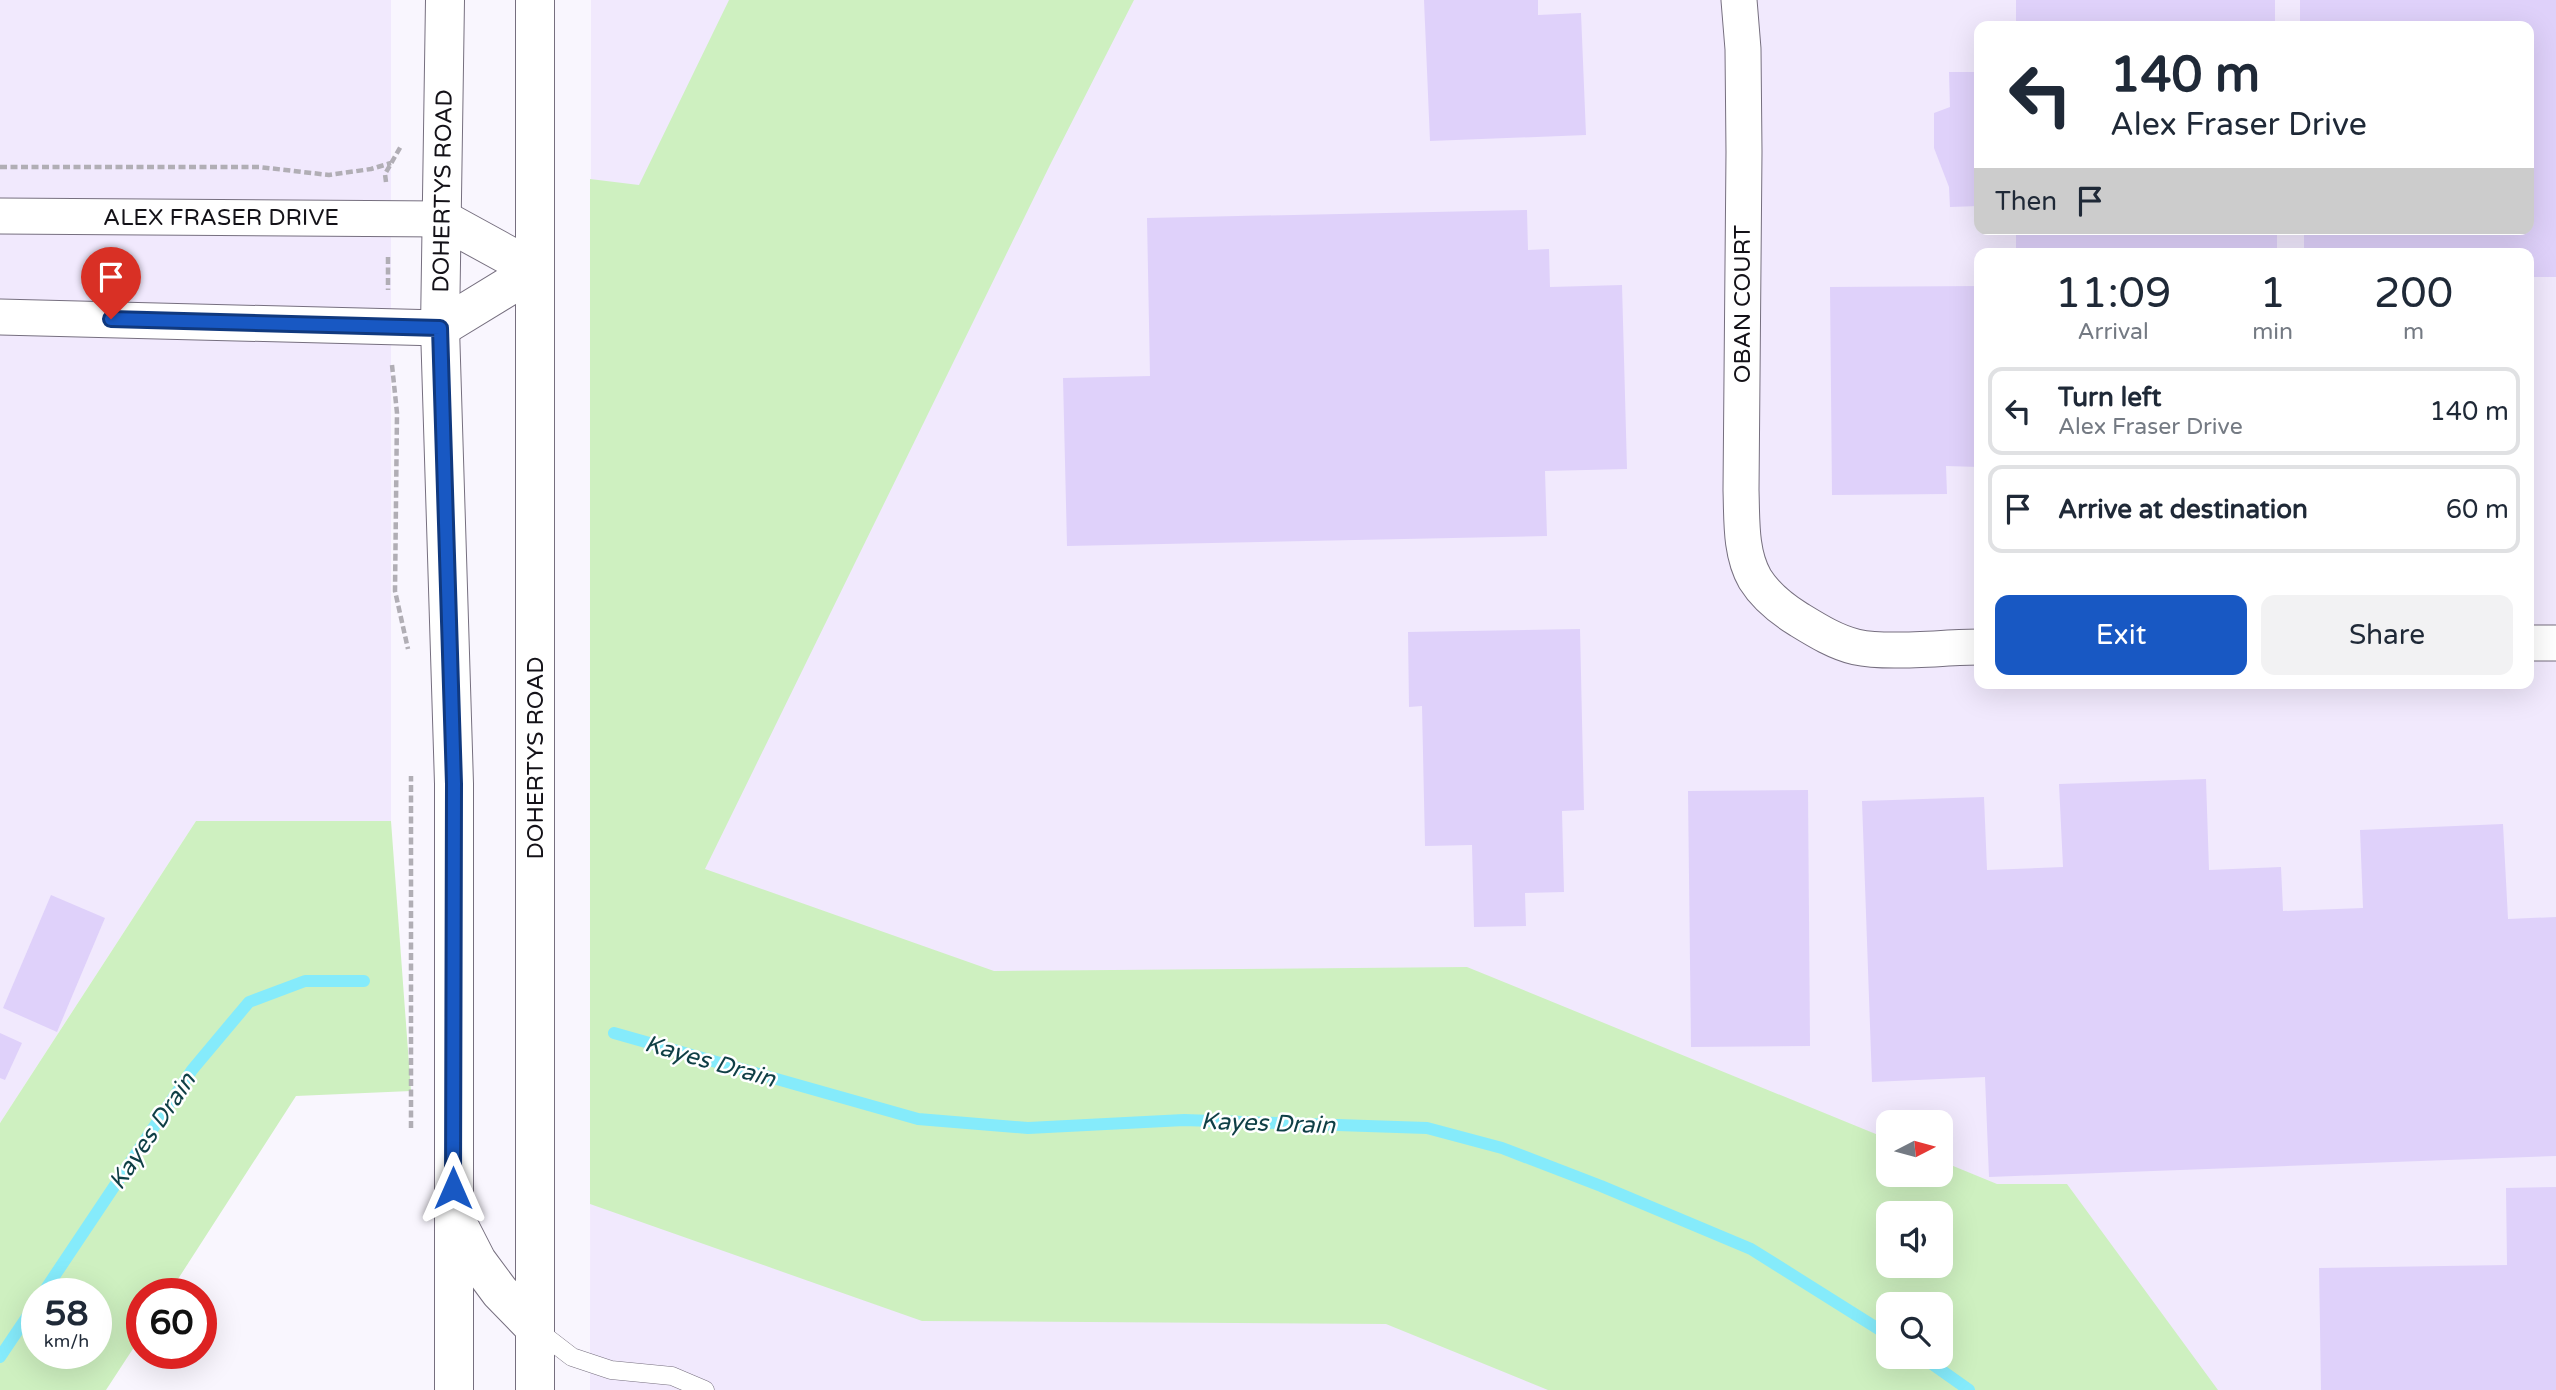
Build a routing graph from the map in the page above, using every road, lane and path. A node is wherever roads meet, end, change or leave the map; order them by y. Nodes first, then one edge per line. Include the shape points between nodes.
1 (444, 0) edge
2 (535, 0) edge
3 (1739, 0) edge
4 (407, 136) dead end
5 (392, 163) junction
6 (0, 167) edge
7 (0, 216) edge
8 (388, 218) junction
9 (442, 219) junction
10 (535, 270) junction
11 (0, 317) edge
12 (388, 325) junction
13 (440, 328) junction
14 (2534, 643) edge
15 (2556, 643) edge
16 (1974, 647) edge
17 (408, 651) dead end
18 (411, 768) dead end
19 (411, 1132) dead end
20 (453, 1215) junction
21 (535, 1328) junction
22 (454, 1390) edge
23 (535, 1390) edge
24 (705, 1390) edge

1 - 9 main road, DOHERTYS ROAD
2 - 10 main road, DOHERTYS ROAD
3 - 16 street, OBAN COURT via 1744,152 1742,538 1755,579 1772,599 1818,632 1857,647
4 - 5 path
5 - 6 path via 329,175 259,167
5 - 8 path via 386,174
7 - 8 street, ALEX FRASER DRIVE
8 - 9 street, ALEX FRASER DRIVE
8 - 12 path
9 - 10 main road
9 - 13 main road, DOHERTYS ROAD
10 - 13 main road
10 - 21 main road, DOHERTYS ROAD
11 - 12 street
12 - 13 street
12 - 17 path via 397,413 395,592
13 - 20 main road, DOHERTYS ROAD via 454,784
14 - 15 street
18 - 19 path
20 - 21 main road via 477,1261
20 - 22 main road, DOHERTYS ROAD
21 - 23 main road, DOHERTYS ROAD
21 - 24 lane via 572,1357 611,1370 672,1376

